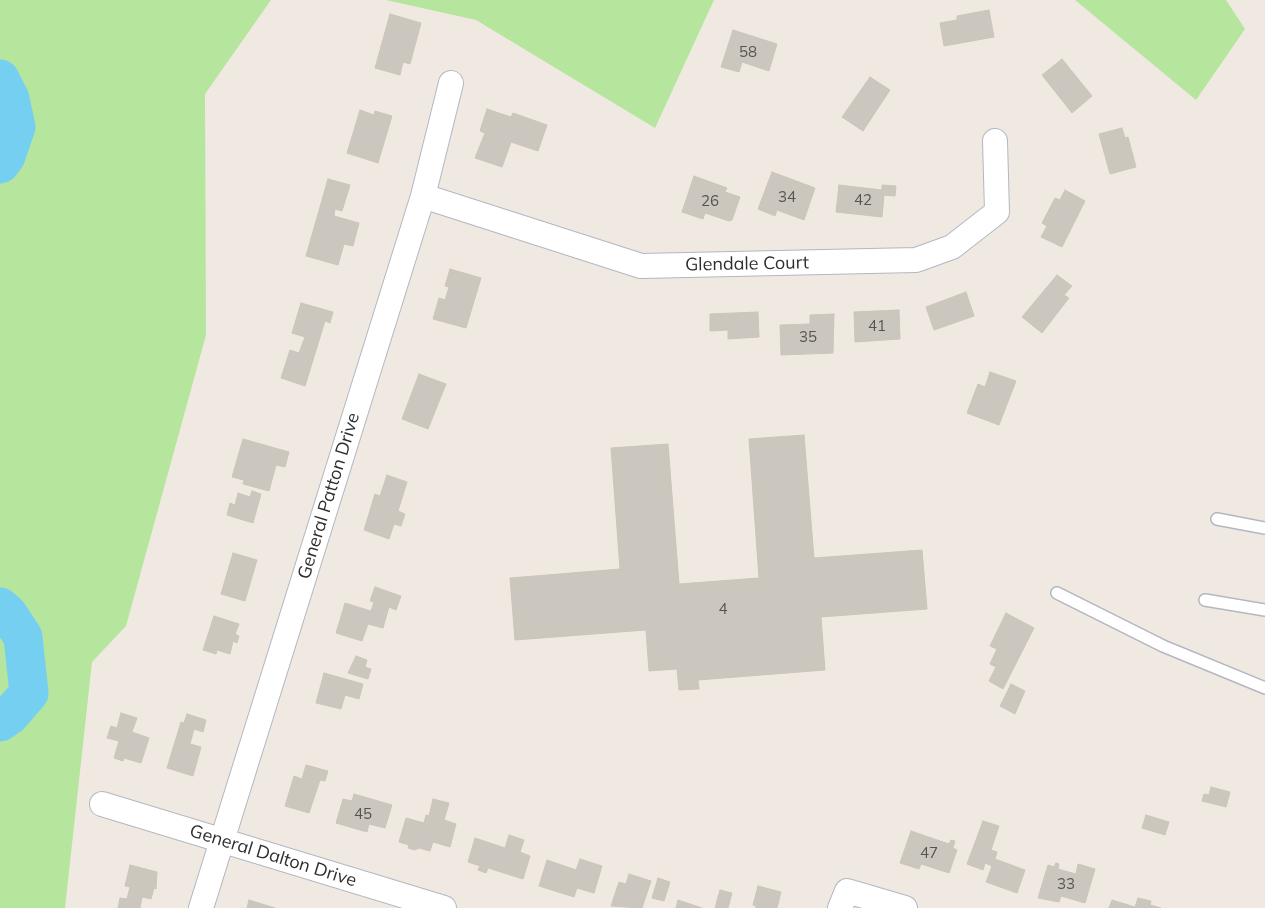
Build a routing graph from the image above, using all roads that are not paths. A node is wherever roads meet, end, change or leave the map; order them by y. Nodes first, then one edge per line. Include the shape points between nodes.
1 (451, 83) dead end
2 (995, 141) dead end
3 (423, 196) junction
4 (1217, 519) dead end
5 (1265, 528) edge
6 (1057, 593) dead end
7 (1205, 600) dead end
8 (1265, 610) edge
9 (1265, 688) edge
10 (102, 804) dead end
11 (221, 839) junction
12 (844, 899) edge
13 (202, 908) edge
14 (444, 908) edge
15 (905, 908) edge

1 - 3 street, General Patton Drive
2 - 3 street, Glendale Court via 996,212 952,247 916,260 642,266
3 - 11 street, General Patton Drive
4 - 5 lane
6 - 9 lane via 1163,646
7 - 8 lane
10 - 11 street, General Dalton Drive
11 - 13 street, General Patton Drive
11 - 14 street, General Dalton Drive
12 - 15 street

